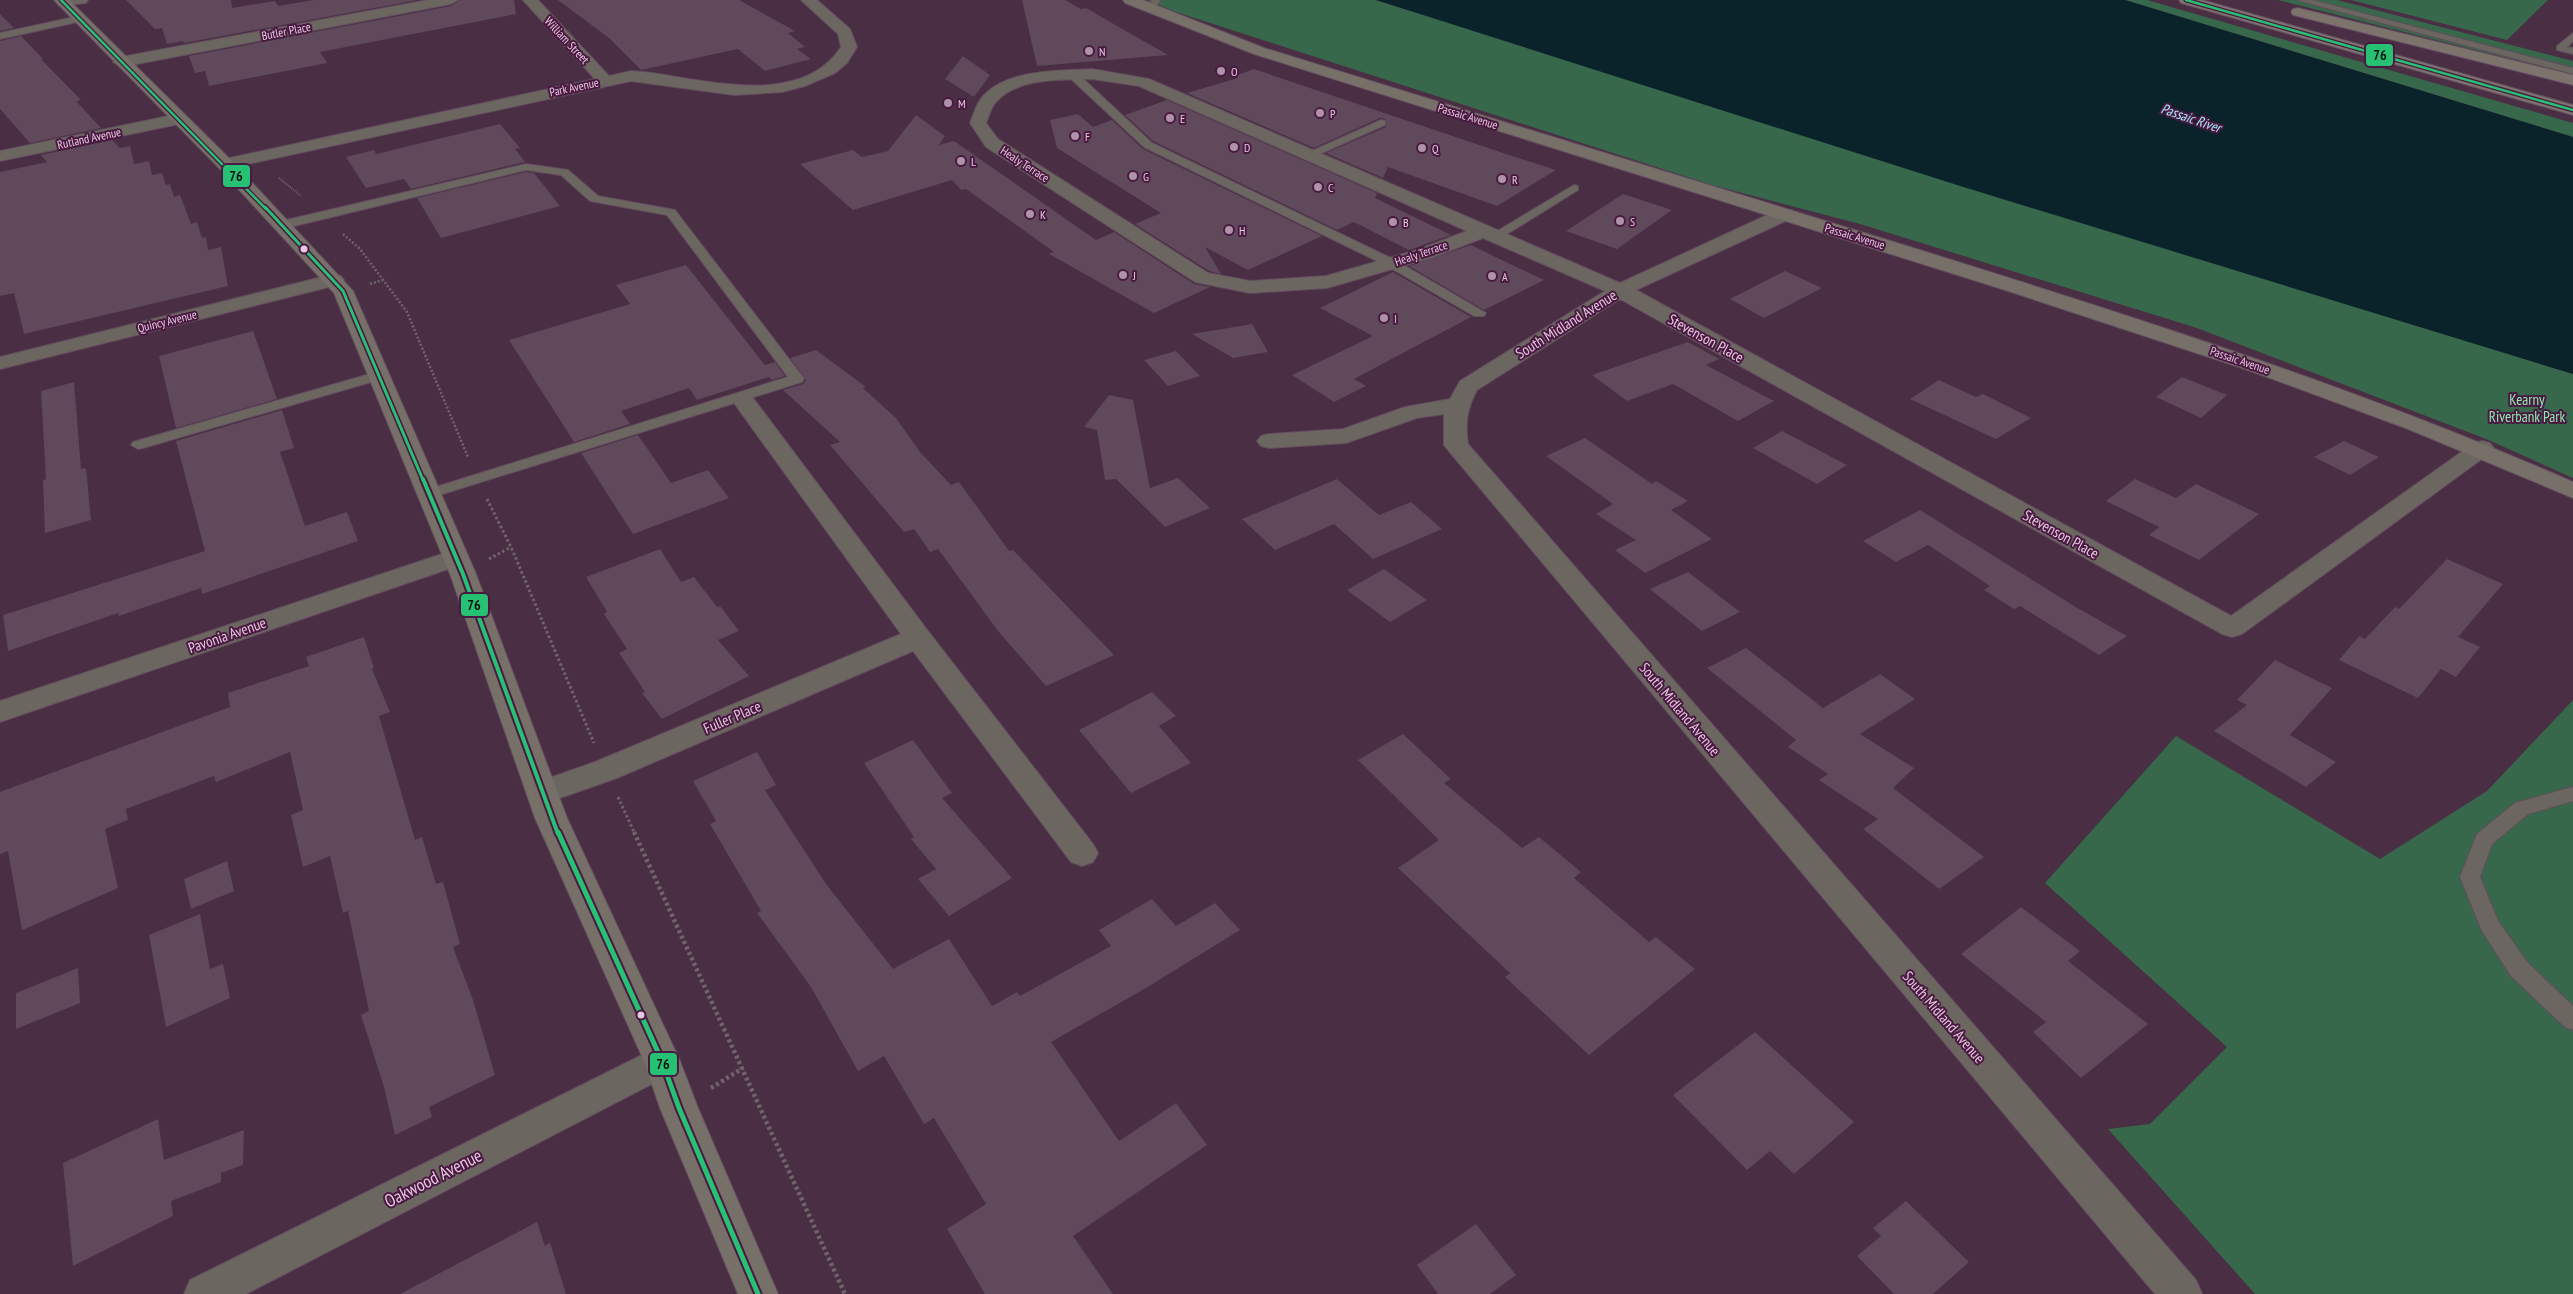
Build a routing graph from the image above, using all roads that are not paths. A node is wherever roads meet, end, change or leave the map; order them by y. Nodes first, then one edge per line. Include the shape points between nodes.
1 (451, 0) edge
2 (530, 0) edge
3 (808, 0) edge
4 (1130, 0) edge
5 (2186, 0) edge
6 (2233, 0) edge
7 (2301, 0) edge
8 (1154, 4) edge
9 (71, 5) edge
10 (2284, 9) dead end
11 (0, 36) edge
12 (2573, 36) edge
13 (2573, 51) edge
14 (121, 62) junction
15 (2573, 71) edge
16 (1074, 76) junction
17 (604, 80) junction
18 (2573, 80) edge
19 (2573, 91) edge
20 (2573, 110) edge
21 (178, 120) junction
22 (1380, 123) dead end
23 (1309, 155) junction
24 (0, 156) edge
25 (225, 164) junction
26 (1574, 188) dead end
27 (1785, 214) junction
28 (282, 225) junction
29 (1489, 233) junction
30 (1391, 263) junction
31 (334, 280) junction
32 (1620, 290) junction
33 (1479, 313) dead end
34 (0, 363) edge
35 (380, 375) junction
36 (745, 403) dead end
37 (1457, 405) junction
38 (1269, 442) dead end
39 (138, 445) dead end
40 (2482, 448) junction
41 (2573, 491) edge
42 (428, 494) junction
43 (454, 558) junction
44 (918, 638) junction
45 (0, 712) edge
46 (543, 792) junction
47 (2573, 794) edge
48 (1082, 852) dead end
49 (2573, 1020) edge
50 (662, 1061) junction
51 (204, 1294) edge
52 (758, 1294) edge
53 (2182, 1294) edge

1 - 14 street, Butler Place
2 - 17 street, William Street
3 - 17 street, Park Avenue via 845,32 849,47 845,57 832,69 813,79 758,91 717,88 657,77
4 - 8 street, Passaic Avenue
5 - 20 highway
6 - 19 highway
7 - 15 lane
8 - 27 street, Passaic Avenue via 1259,51
9 - 11 lane
9 - 14 street
10 - 18 highway
12 - 13 lane via 2560,48
14 - 21 street
16 - 23 street, Healy Terrace via 1092,74 1144,82
16 - 30 lane via 1148,145
16 - 30 street, Healy Terrace via 1041,78 1007,86 989,99 978,124 992,142 1202,278 1250,287 1327,282
17 - 25 street, Park Avenue
21 - 24 street, Rutland Avenue
21 - 25 street
22 - 23 lane
23 - 29 street, Healy Terrace
25 - 28 street
26 - 29 lane
27 - 32 street, South Midland Avenue
27 - 40 street, Passaic Avenue via 2246,362
28 - 31 street
28 - 42 lane via 526,167 564,172 594,199 671,212 797,379
29 - 30 street, Healy Terrace
29 - 32 street, Healy Terrace
30 - 33 lane
31 - 34 street, Quincy Avenue
31 - 35 street via 343,291
32 - 37 street, South Midland Avenue via 1468,386
32 - 40 street, Stevenson Place via 2232,628
35 - 39 lane
35 - 42 street
36 - 44 street
37 - 38 street via 1413,412 1346,436
37 - 53 street, South Midland Avenue via 1454,423 1456,446
40 - 41 street, Passaic Avenue
42 - 43 street
43 - 45 street, Pavonia Avenue
43 - 46 street via 463,574
44 - 46 street, Fuller Place via 606,770
44 - 48 street
46 - 50 street via 551,818
47 - 49 lane via 2522,808 2484,840 2470,877 2489,925 2519,969
50 - 51 street, Oakwood Avenue
50 - 52 street

